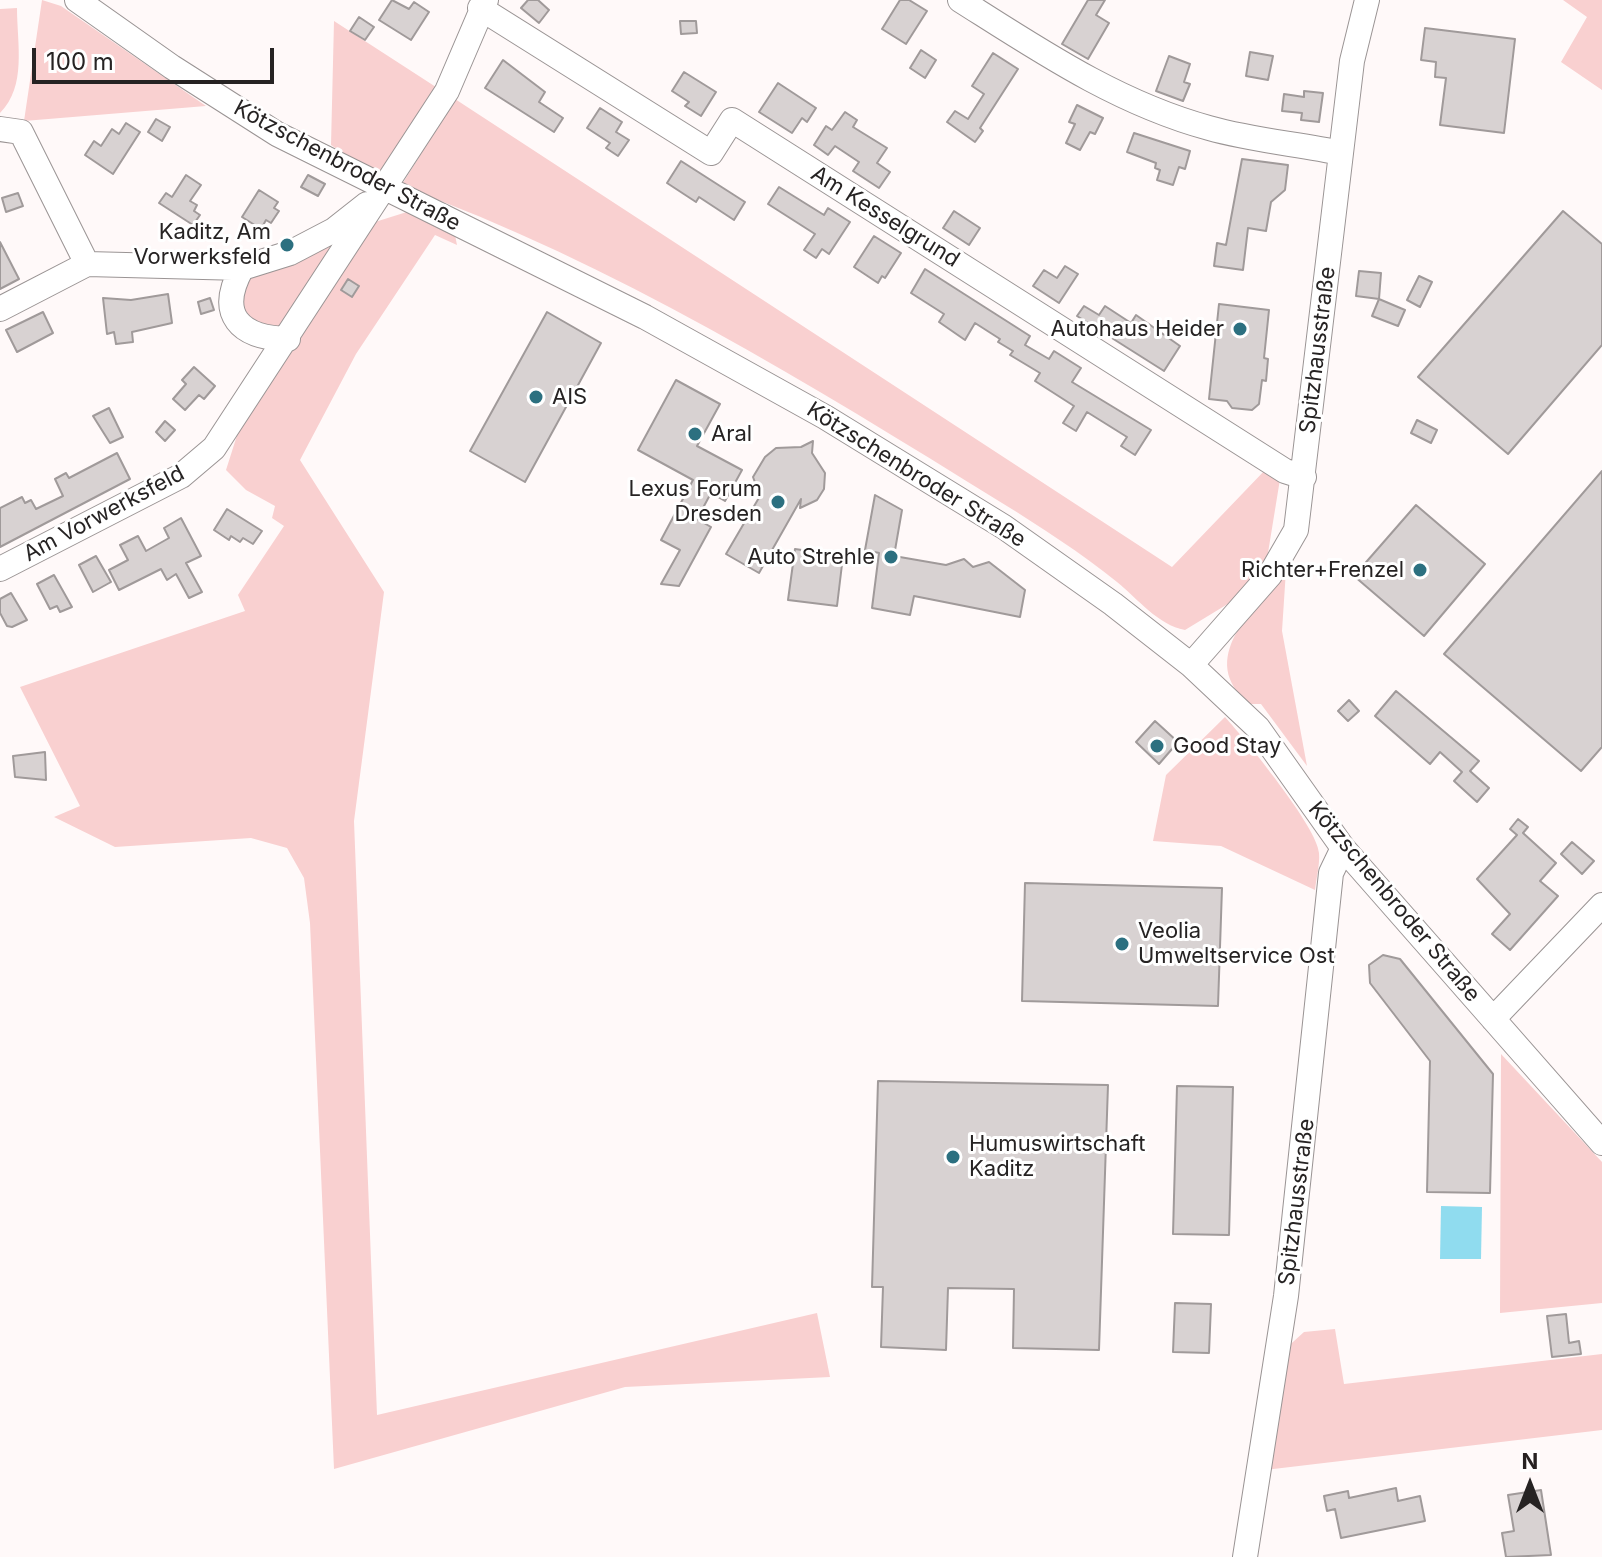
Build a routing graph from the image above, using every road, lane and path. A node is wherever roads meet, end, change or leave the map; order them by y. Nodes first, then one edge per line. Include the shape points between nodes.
1 (77, 0) edge
2 (960, 0) edge
3 (1367, 0) edge
4 (483, 4) edge
5 (0, 129) edge
6 (1341, 153) junction
7 (384, 190) junction
8 (87, 264) junction
9 (242, 268) junction
10 (0, 309) edge
11 (288, 339) junction
12 (1304, 477) junction
13 (0, 569) edge
14 (1191, 665) junction
15 (1343, 848) junction
16 (1602, 905) edge
17 (1493, 1019) junction
18 (1602, 1143) edge
19 (1245, 1557) edge

1 - 7 street, Kötzschenbroder Straße via 277,134
2 - 6 street via 1125,98 1209,128
3 - 6 street, Spitzhausstraße via 1352,61
4 - 7 street, Am Vorwerksfeld via 447,91
4 - 12 street, Am Kesselgrund via 711,153 732,120 1285,471
5 - 8 street via 21,132
6 - 12 street, Spitzhausstraße
7 - 9 street via 334,230 290,253
7 - 11 street, Am Vorwerksfeld
7 - 14 street, Kötzschenbroder Straße via 668,329 825,417 1004,527
8 - 9 street
8 - 10 street
9 - 11 street via 231,299 234,317 245,332 263,339
11 - 13 street, Am Vorwerksfeld via 214,448 181,476
12 - 14 street, Spitzhausstraße via 1289,548
14 - 15 street, Kötzschenbroder Straße via 1258,728
15 - 17 street, Kötzschenbroder Straße
15 - 19 street, Spitzhausstraße via 1331,873 1286,1296
16 - 17 street
17 - 18 street, Kötzschenbroder Straße

